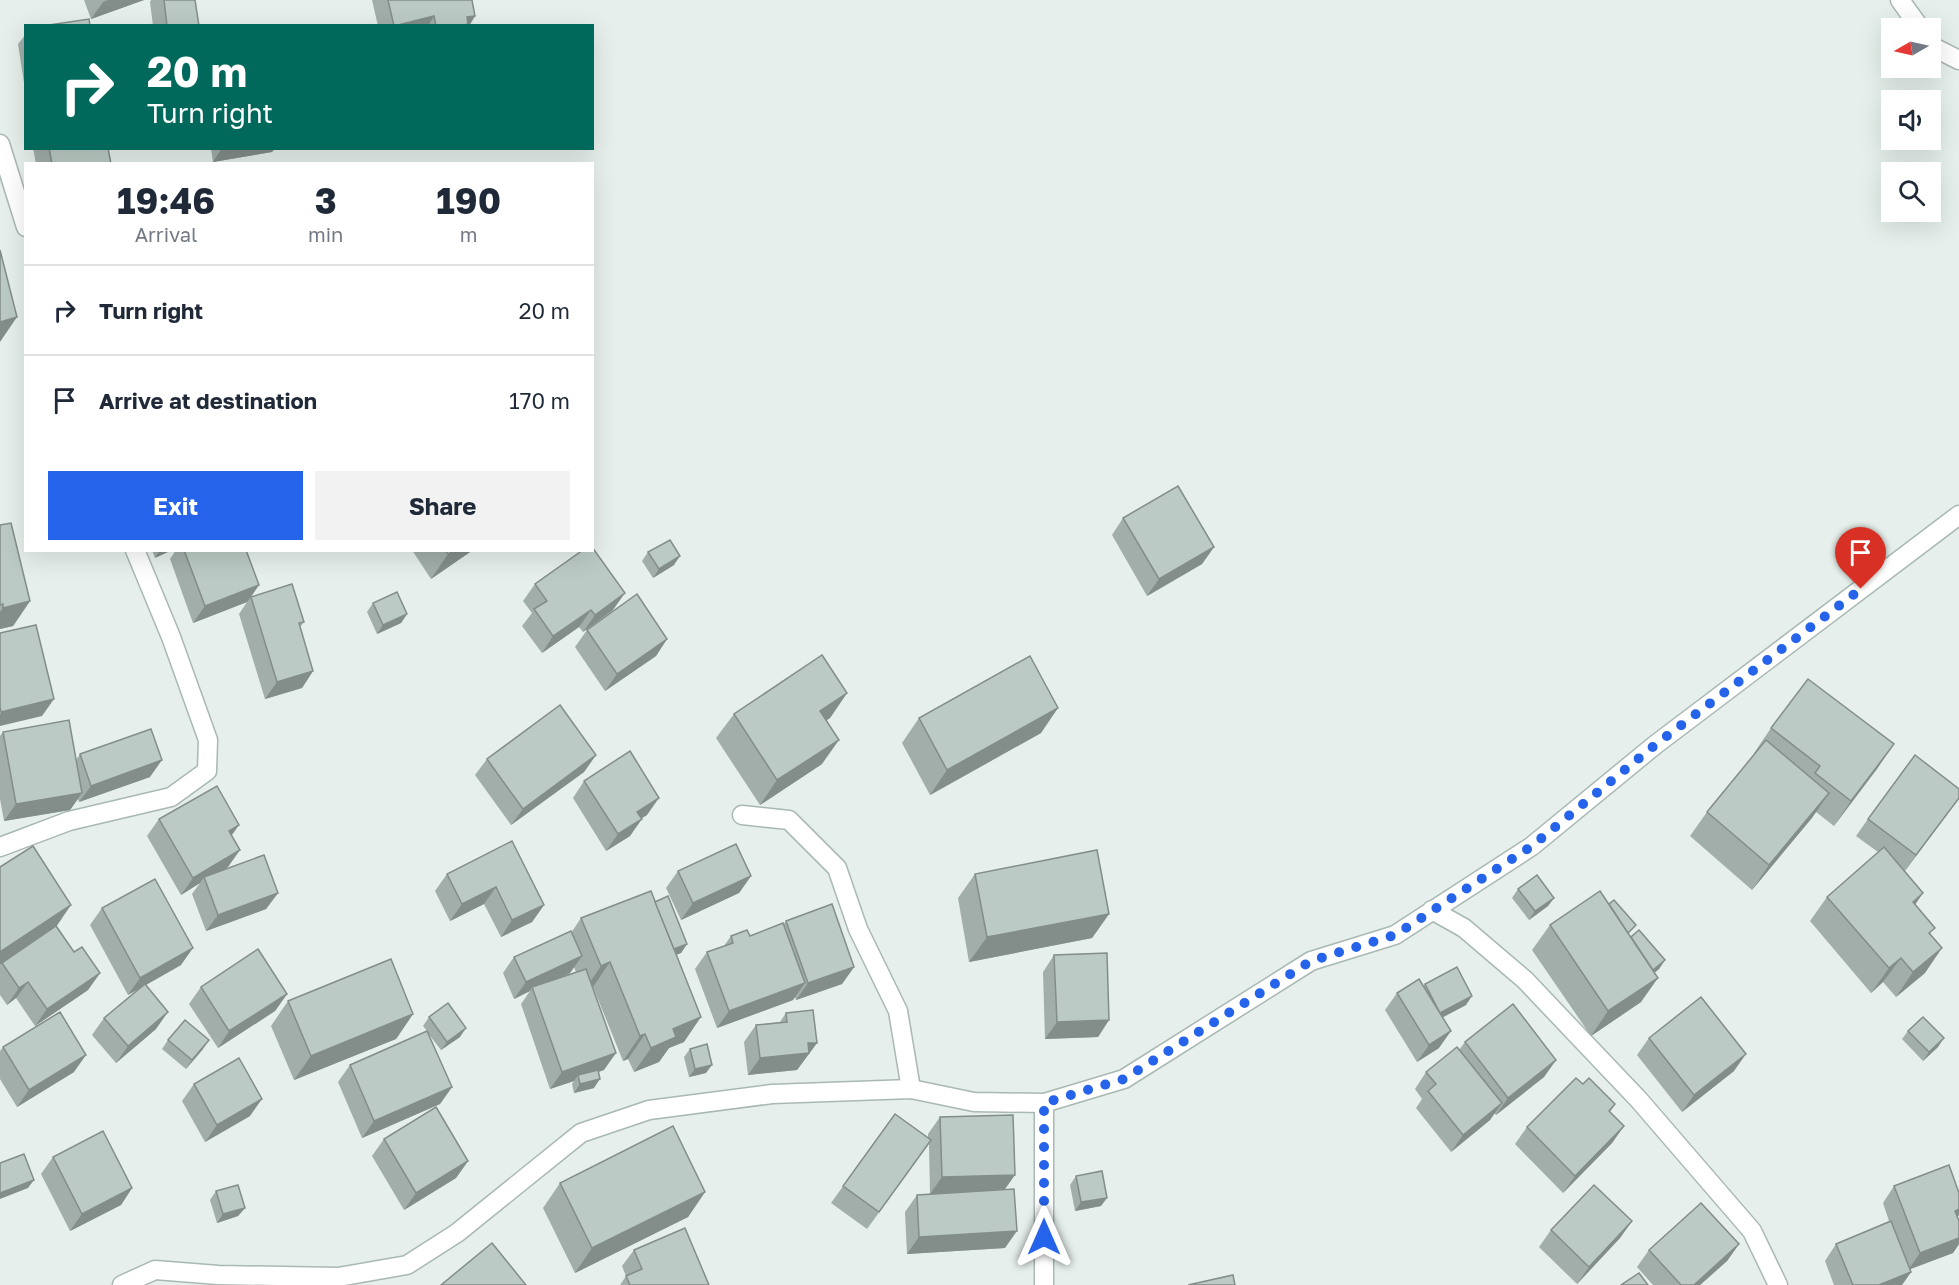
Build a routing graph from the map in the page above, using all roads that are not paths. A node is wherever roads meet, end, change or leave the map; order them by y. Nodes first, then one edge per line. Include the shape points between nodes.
1 (1900, 0) edge
2 (1913, 18) edge
3 (1941, 51) edge
4 (1959, 60) edge
5 (0, 144) edge
6 (24, 221) edge
7 (1959, 514) edge
8 (136, 552) edge
9 (742, 815) dead end
10 (0, 847) edge
11 (1432, 910) junction
12 (911, 1089) junction
13 (1044, 1103) junction
14 (123, 1285) edge
15 (1044, 1285) edge
16 (1778, 1285) edge

1 - 2 street
3 - 4 street
5 - 6 street
7 - 11 street via 1655,745 1532,846
8 - 10 street via 208,740 207,771 171,797 69,821
9 - 12 street via 789,820 837,868 858,929 898,1011
11 - 13 street via 1395,935 1311,961 1124,1079
11 - 16 street via 1464,928 1525,980 1639,1100 1752,1231
12 - 13 street via 974,1102
12 - 14 street via 772,1094 649,1110 581,1133 457,1233 407,1265 338,1277 155,1270
13 - 15 street

